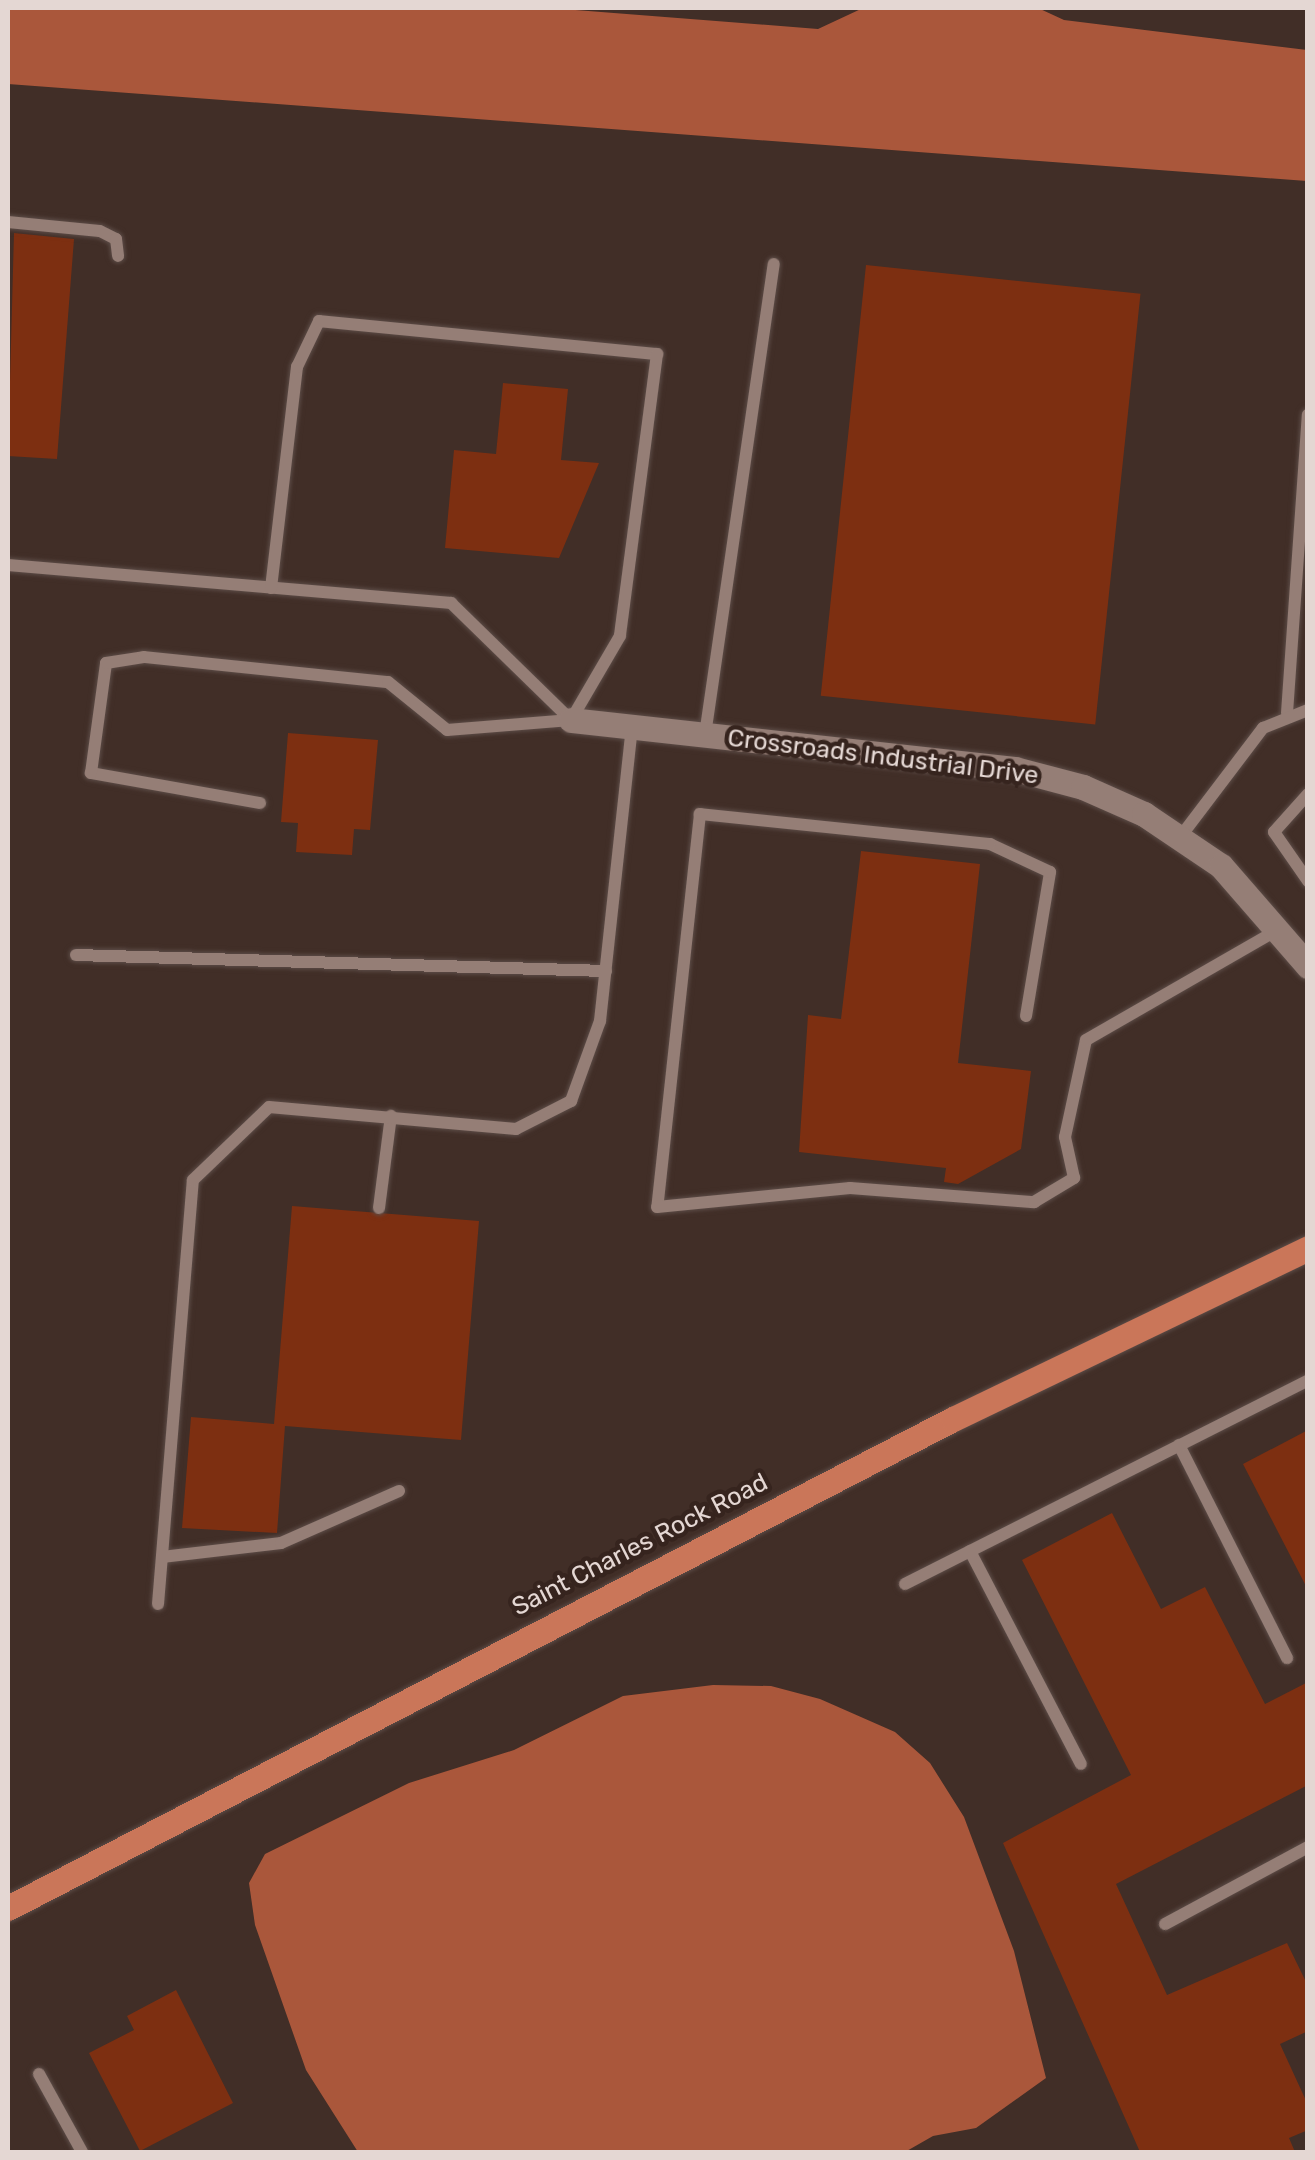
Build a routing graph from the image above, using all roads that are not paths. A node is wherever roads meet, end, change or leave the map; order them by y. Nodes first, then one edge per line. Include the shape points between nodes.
1 (8, 222) edge
2 (118, 256) dead end
3 (774, 264) dead end
4 (1308, 415) edge
5 (8, 565) edge
6 (271, 588) junction
7 (1308, 710) edge
8 (1287, 712) junction
9 (571, 720) junction
10 (632, 726) junction
11 (704, 734) junction
12 (1308, 794) edge
13 (260, 803) dead end
14 (1181, 836) junction
15 (1308, 881) edge
16 (1297, 944) edge
17 (76, 955) dead end
18 (606, 971) junction
19 (1026, 1016) dead end
20 (391, 1116) junction
21 (379, 1208) dead end
22 (1308, 1232) edge
23 (1300, 1252) edge
24 (1308, 1380) edge
25 (1179, 1445) junction
26 (399, 1491) dead end
27 (970, 1551) junction
28 (162, 1557) junction
29 (905, 1584) dead end
30 (158, 1604) dead end
31 (1287, 1658) dead end
32 (1081, 1764) dead end
33 (1308, 1847) edge
34 (8, 1908) edge
35 (1164, 1924) dead end
36 (39, 2074) dead end
37 (82, 2152) edge

1 - 2 lane via 100,230 116,239
3 - 11 lane
4 - 8 lane
5 - 6 lane
6 - 9 lane via 451,603
6 - 9 lane via 298,367 319,321 657,354 620,636
7 - 8 lane
8 - 14 lane via 1231,763
9 - 10 street, Crossroads Industrial Drive
9 - 13 lane via 448,730 388,682 144,658 106,664 90,773
10 - 11 street, Crossroads Industrial Drive
10 - 18 lane
11 - 14 street, Crossroads Industrial Drive via 1016,768 1108,796
12 - 15 lane via 1274,832
14 - 16 street, Crossroads Industrial Drive via 1221,866
16 - 19 lane via 1097,1028 1076,1061 1065,1136 1074,1178 1034,1202 850,1188 657,1207 700,814 990,844 1050,872
17 - 18 lane
18 - 20 lane via 590,1062 570,1101 549,1118 516,1129
20 - 21 lane
20 - 28 lane via 269,1106 193,1180
22 - 23 main road
23 - 34 main road, Saint Charles Rock Road via 953,1419
24 - 25 lane
25 - 27 lane
25 - 31 lane
26 - 28 lane via 281,1543
27 - 29 lane
27 - 32 lane
28 - 30 lane
33 - 35 lane
36 - 37 lane

